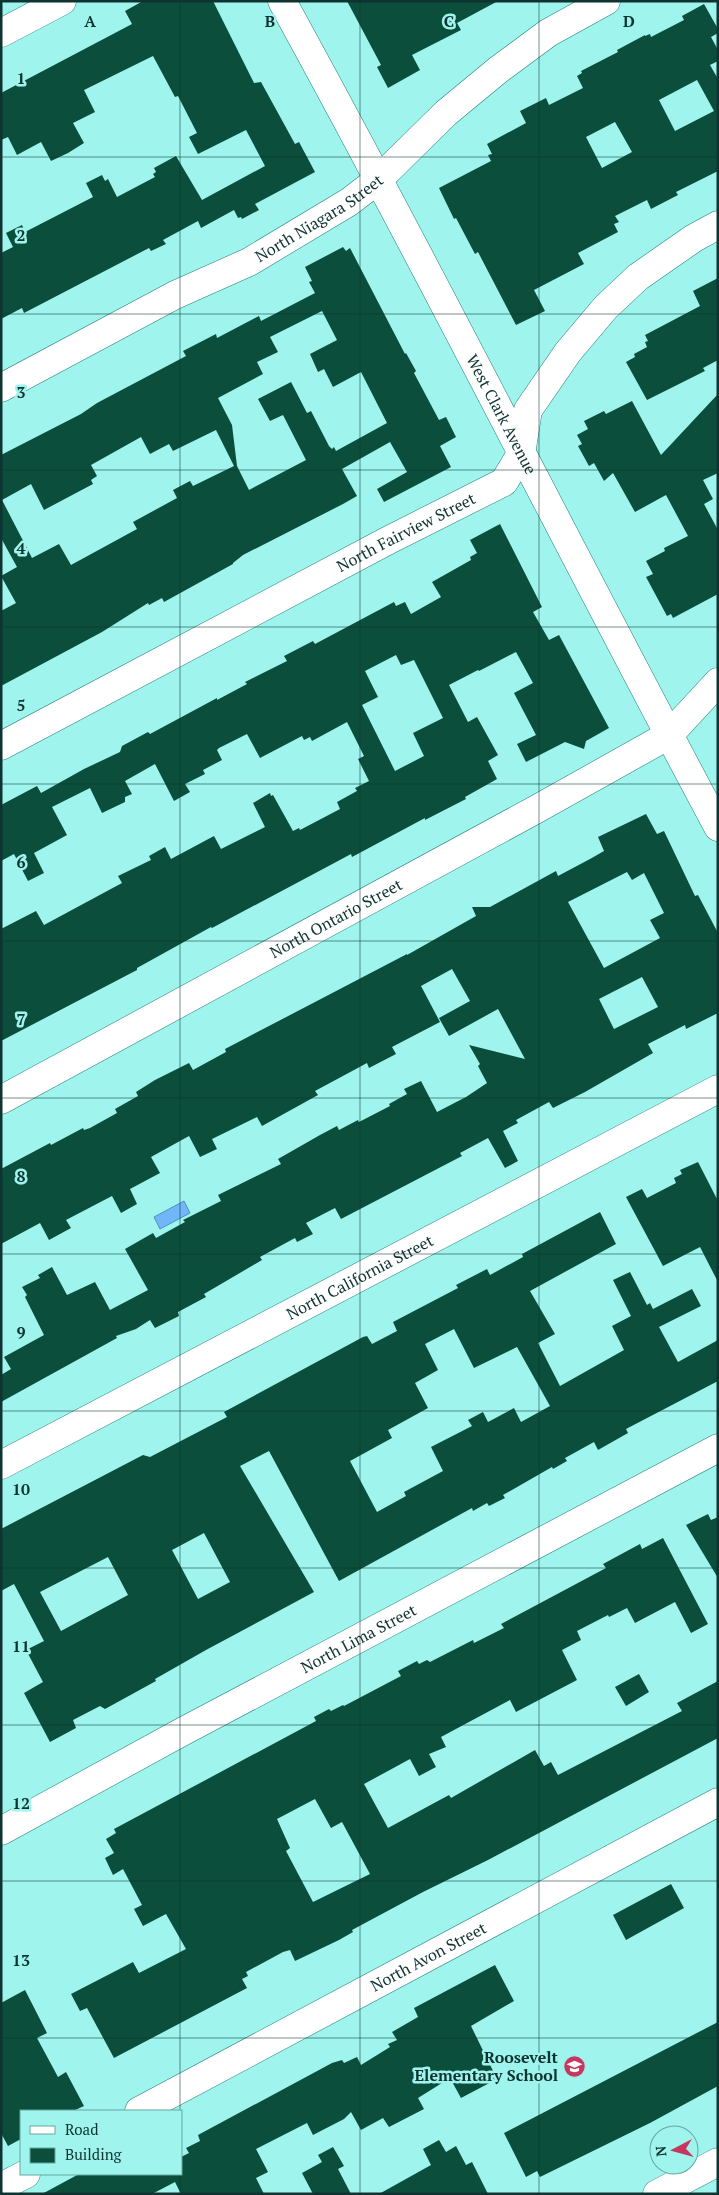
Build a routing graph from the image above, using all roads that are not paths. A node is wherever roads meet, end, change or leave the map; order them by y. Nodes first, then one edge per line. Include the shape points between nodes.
1 (62, 1) edge
2 (282, 1) edge
3 (606, 1) edge
4 (1, 33) edge
5 (380, 179) junction
6 (718, 225) edge
7 (1, 388) edge
8 (521, 454) junction
9 (718, 682) edge
10 (669, 735) junction
11 (1, 746) edge
12 (718, 827) edge
13 (718, 1089) edge
14 (1, 1100) edge
15 (718, 1448) edge
16 (1, 1465) edge
17 (718, 1802) edge
18 (1, 1831) edge
19 (142, 2110) edge
20 (718, 2162) edge
21 (24, 2175) edge
22 (1, 2187) edge
23 (657, 2194) edge

1 - 4 street
2 - 5 street, West Clark Avenue
3 - 5 street, North Niagara Street via 548,33 498,70 446,113
5 - 7 street, North Niagara Street via 349,202 249,262 175,295
5 - 8 street, West Clark Avenue
6 - 8 street, North Fairview Street via 638,277 606,307 568,352 528,410
8 - 10 street, West Clark Avenue
8 - 11 street, North Fairview Street via 504,482
9 - 10 street, North Ontario Street
10 - 12 street, West Clark Avenue
10 - 14 street, North Ontario Street
13 - 16 street, North California Street
15 - 18 street, North Lima Street via 180,1732
17 - 19 street, North Avon Street
20 - 23 street
21 - 22 street

